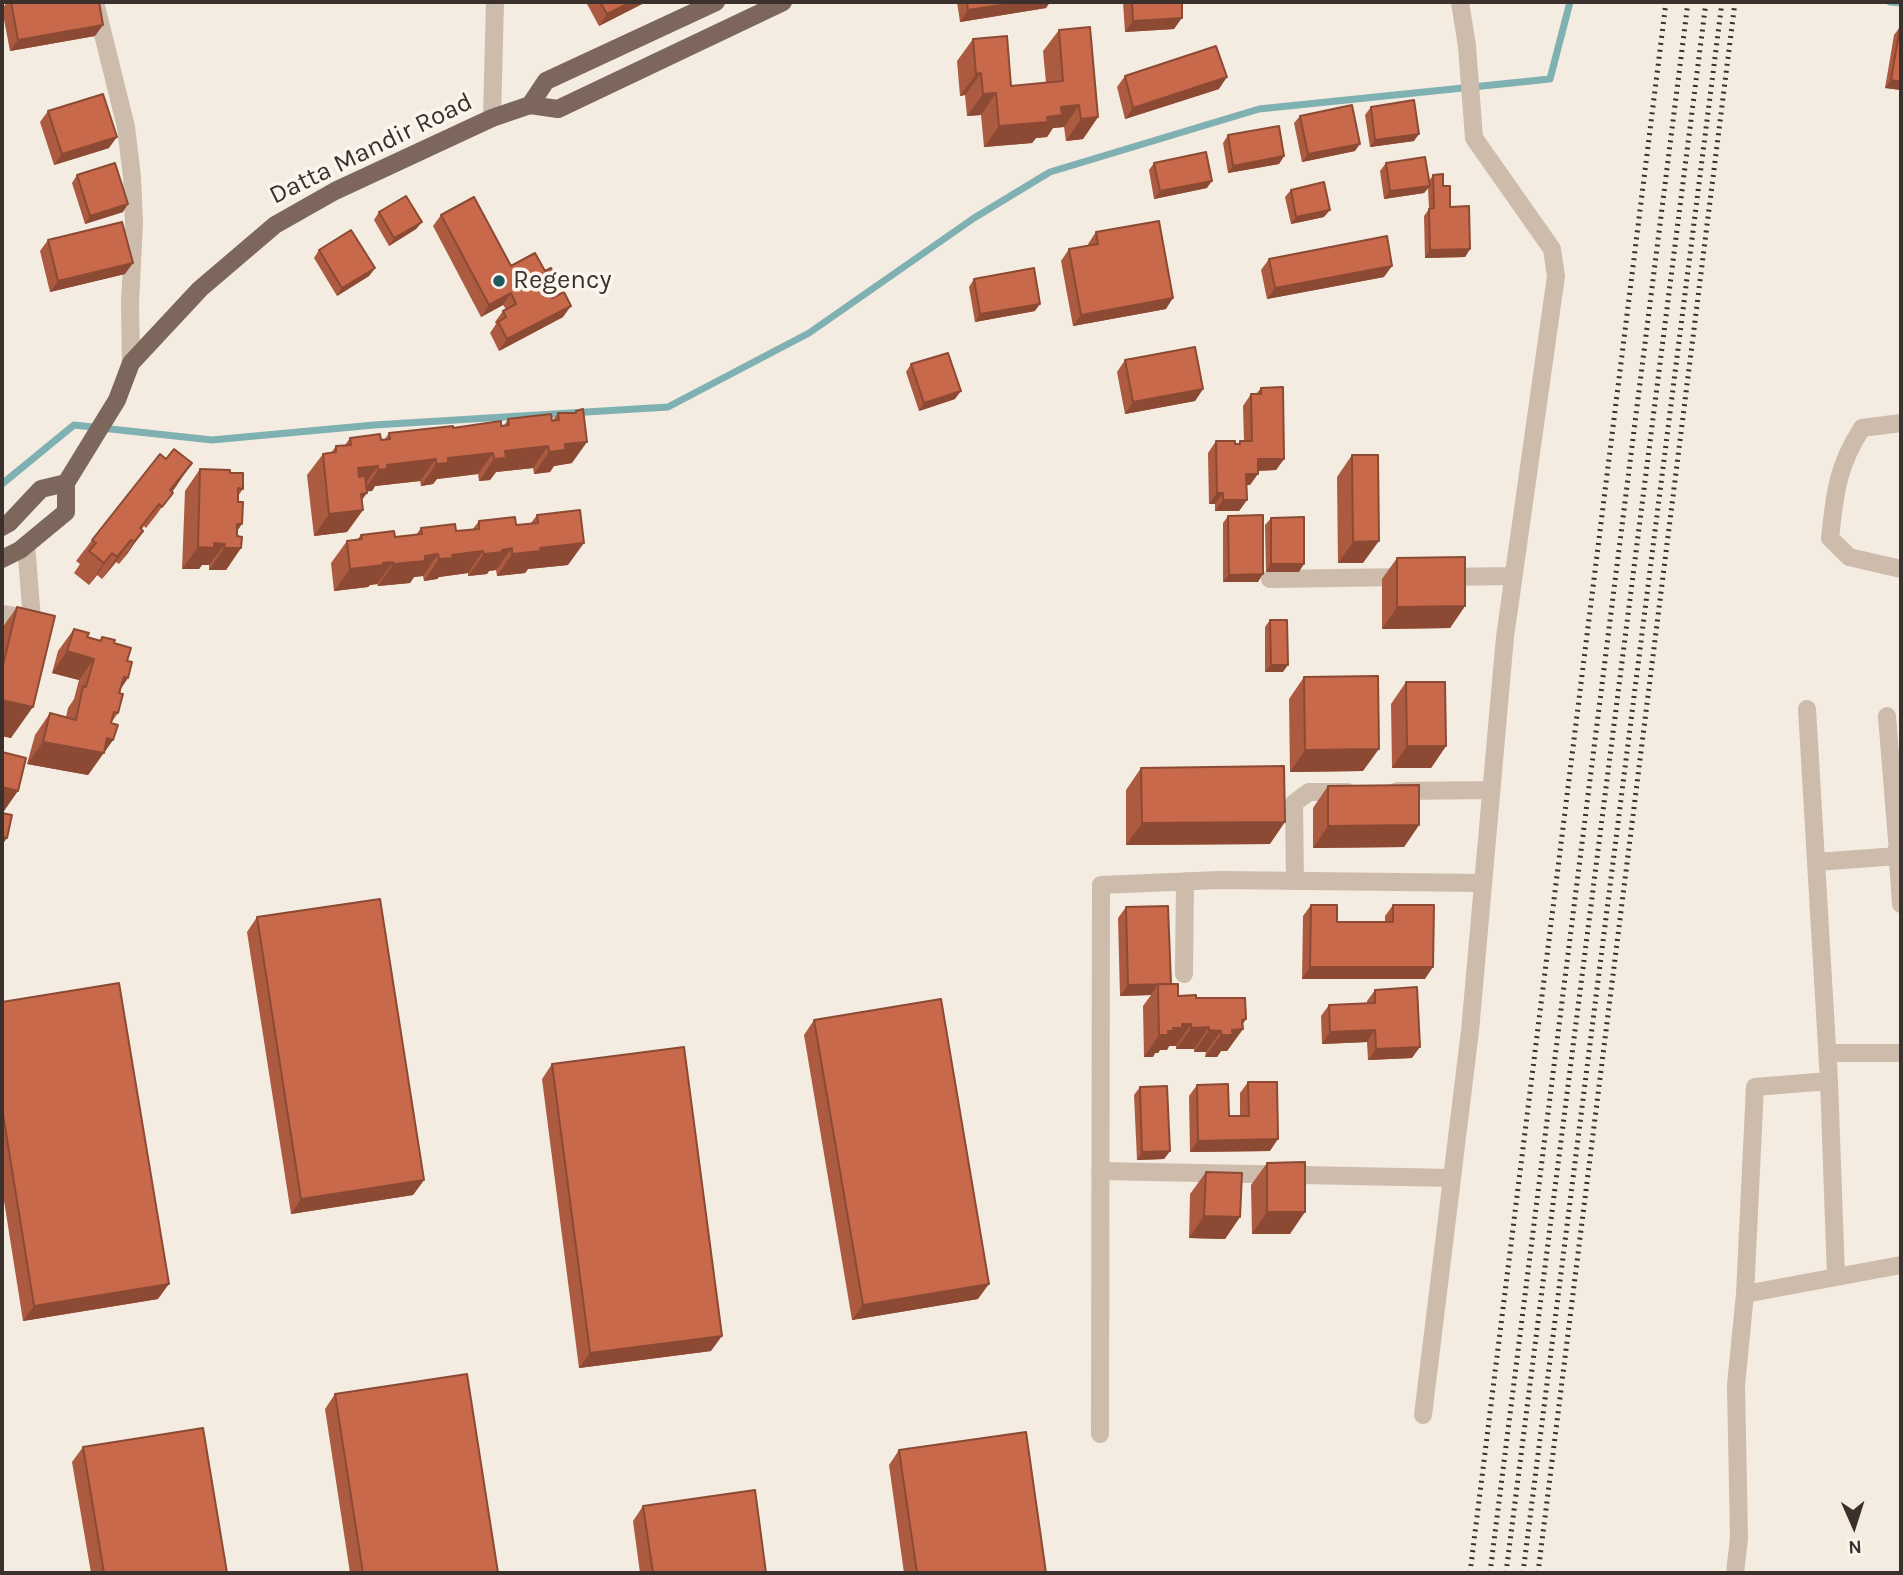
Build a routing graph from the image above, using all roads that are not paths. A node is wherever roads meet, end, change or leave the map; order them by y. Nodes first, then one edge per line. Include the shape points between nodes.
1 (95, 2) edge
2 (495, 2) edge
3 (716, 2) edge
4 (783, 2) edge
5 (1460, 2) edge
6 (576, 66) junction
7 (589, 94) junction
8 (530, 105) junction
9 (492, 118) junction
10 (131, 363) junction
11 (1901, 423) edge
12 (66, 483) junction
13 (41, 489) junction
14 (66, 512) junction
15 (2, 527) edge
16 (26, 545) junction
17 (2, 559) edge
18 (1901, 569) edge
19 (1513, 576) junction
20 (1270, 579) dead end
21 (2, 614) edge
22 (32, 619) junction
23 (50, 622) edge
24 (1807, 709) dead end
25 (1887, 716) dead end
26 (1491, 790) junction
27 (1899, 846) edge
28 (1816, 862) junction
29 (1185, 881) junction
30 (1295, 881) junction
31 (1483, 883) junction
32 (1901, 904) edge
33 (1184, 974) dead end
34 (1901, 1052) edge
35 (1828, 1053) junction
36 (1829, 1082) junction
37 (1100, 1171) junction
38 (1452, 1178) junction
39 (1901, 1265) edge
40 (1836, 1276) junction
41 (1745, 1294) junction
42 (1423, 1415) dead end
43 (1100, 1433) dead end
44 (1735, 1573) edge

1 - 10 street via 132,177
2 - 9 street
3 - 6 main road
4 - 7 main road, Datta Mandir Road
5 - 19 street via 1474,138 1552,249 1556,276
6 - 7 main road
6 - 8 main road via 546,80
7 - 8 main road, Datta Mandir Road via 558,109
8 - 9 main road, Datta Mandir Road
9 - 10 main road, Datta Mandir Road via 335,191 275,225 200,289
10 - 12 main road, Datta Mandir Road via 117,400
11 - 18 street via 1863,428 1847,453 1836,490 1830,538 1849,557
12 - 13 main road
12 - 14 main road
13 - 14 main road
13 - 15 main road
14 - 16 main road
16 - 17 main road
16 - 22 street
19 - 20 street
19 - 26 street
21 - 22 street
22 - 23 street
24 - 28 street
25 - 27 street
26 - 30 street via 1309,792 1294,803
26 - 31 street
27 - 28 street
27 - 32 street
28 - 35 street
29 - 30 street
29 - 33 street
29 - 37 street via 1101,885
30 - 31 street
31 - 38 street
34 - 35 street
35 - 36 street
36 - 40 street
36 - 41 street via 1755,1087
37 - 38 street
37 - 43 street
38 - 42 street
39 - 40 street
40 - 41 street
41 - 44 street via 1736,1385 1739,1538

